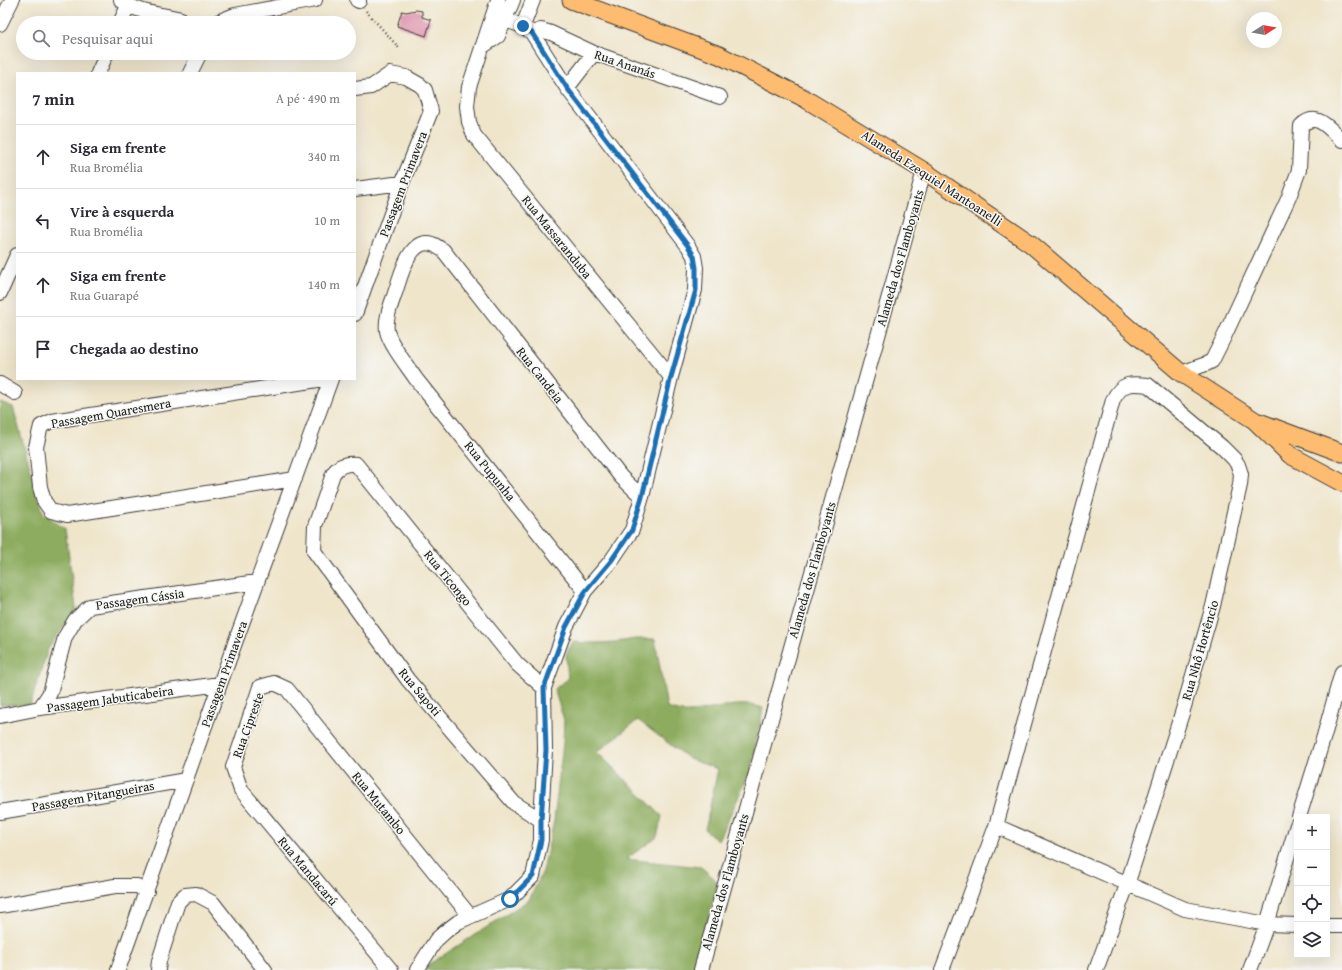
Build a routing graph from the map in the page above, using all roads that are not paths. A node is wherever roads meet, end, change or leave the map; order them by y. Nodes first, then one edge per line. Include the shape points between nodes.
1 (12, 0) edge
2 (315, 0) edge
3 (498, 0) edge
4 (513, 0) edge
5 (533, 0) edge
6 (571, 0) edge
7 (124, 3) edge
8 (121, 16) edge
9 (170, 16) edge
10 (232, 16) edge
11 (499, 18) junction
12 (0, 24) edge
13 (528, 30) junction
14 (594, 53) junction
15 (104, 60) edge
16 (196, 60) edge
17 (98, 72) edge
18 (190, 72) edge
19 (567, 88) junction
20 (356, 89) edge
21 (720, 97) dead end
22 (1342, 140) edge
23 (924, 170) junction
24 (402, 183) junction
25 (356, 189) edge
26 (443, 250) joint
27 (16, 257) edge
28 (362, 279) edge
29 (0, 294) edge
30 (356, 309) edge
31 (1180, 373) junction
32 (671, 377) junction
33 (318, 380) edge
34 (331, 380) edge
35 (0, 384) edge
36 (14, 393) dead end
37 (1254, 420) junction
38 (1342, 453) edge
39 (295, 479) junction
40 (1342, 482) edge
41 (642, 497) junction
42 (314, 551) joint
43 (257, 582) junction
44 (585, 592) junction
45 (1342, 672) edge
46 (220, 684) junction
47 (544, 688) junction
48 (287, 689) joint
49 (40, 708) junction
50 (0, 716) edge
51 (233, 767) joint
52 (186, 780) junction
53 (0, 812) edge
54 (1300, 814) edge
55 (541, 820) junction
56 (996, 826) junction
57 (1294, 835) edge
58 (1127, 885) junction
59 (147, 891) junction
60 (0, 906) edge
61 (470, 916) junction
62 (1267, 924) junction
63 (1294, 925) edge
64 (1330, 926) edge
65 (1342, 926) edge
66 (118, 970) edge
67 (158, 970) edge
68 (265, 970) edge
69 (391, 970) edge
70 (418, 970) edge
71 (701, 970) edge
72 (942, 970) edge
73 (1096, 970) edge
74 (1250, 970) edge

1 - 12 street
2 - 10 street
3 - 11 street
4 - 11 street
5 - 13 street
6 - 23 main road, Alameda Ezequiel Mantoanelli via 719,55 802,97
7 - 8 street
7 - 9 street via 144,11
11 - 13 street, Rua Ananás
11 - 32 street, Rua Massaranduba via 482,47 469,87 467,106 474,135
13 - 14 street, Rua Ananás via 541,30
13 - 19 street
14 - 19 street
14 - 21 street, Rua Ananás
15 - 17 street
16 - 18 street
19 - 32 street via 694,256 696,290
20 - 24 street, Passagem Primavera via 371,86 390,74 406,77 425,90 431,110
22 - 31 street via 1320,120 1306,121 1301,126 1299,170 1224,337 1212,361
23 - 31 main road, Alameda Ezequiel Mantoanelli via 1031,244
23 - 71 street, Alameda dos Flamboyants
24 - 25 street
24 - 28 street, Passagem Primavera
26 - 41 street, Rua Candeia via 621,477
26 - 44 street, Rua Pupunha via 432,244 424,244 415,248 404,264 387,320 387,333 416,379
27 - 29 street
28 - 30 street, Passagem Primavera
31 - 37 main road, Alameda Ezequiel Mantoanelli
32 - 41 street
33 - 39 street, Passagem Quaresmera via 52,421 41,426 36,447 44,501 51,511 67,516
34 - 39 street, Passagem Primavera
35 - 36 street
37 - 38 main road, Alameda Ezequiel Mantoanelli
37 - 40 main road, Alameda Ezequiel Mantoanelli via 1290,455
39 - 43 street, Passagem Primavera
41 - 44 street via 632,530
42 - 47 street, Rua Ticongo via 315,526 333,474 337,468 356,464 518,664
42 - 55 street, Rua Sapoti via 408,680 514,803
43 - 46 street, Passagem Primavera
43 - 49 street, Passagem Cássia via 90,606 75,620 65,637 50,693
44 - 47 street via 566,627
45 - 54 street
46 - 49 street, Passagem Jabuticabeira
46 - 52 street, Passagem Primavera
47 - 55 street via 546,750
48 - 51 street, Rua Cipreste via 274,683 260,687
48 - 61 street, Rua Mutambo
49 - 50 street, Passagem Jabuticabeira
51 - 69 street, Rua Mandacarú via 241,790
52 - 53 street, Passagem Pitangueiras
52 - 59 street, Passagem Primavera
55 - 61 street via 541,840 533,876 510,899
56 - 58 street
56 - 58 street, Rua Nhô Hortêncio via 1109,412 1117,391 1124,386 1148,385 1222,447 1234,459 1241,474 1214,606
56 - 72 street
57 - 62 street
58 - 62 street via 1185,909
58 - 73 street, Rua Nhô Hortêncio
59 - 60 street via 137,886 115,886
59 - 66 street, Passagem Primavera
61 - 70 street via 458,922 436,940
62 - 63 street
62 - 74 street
64 - 65 street
67 - 68 street via 178,902 185,895 196,894 213,903

